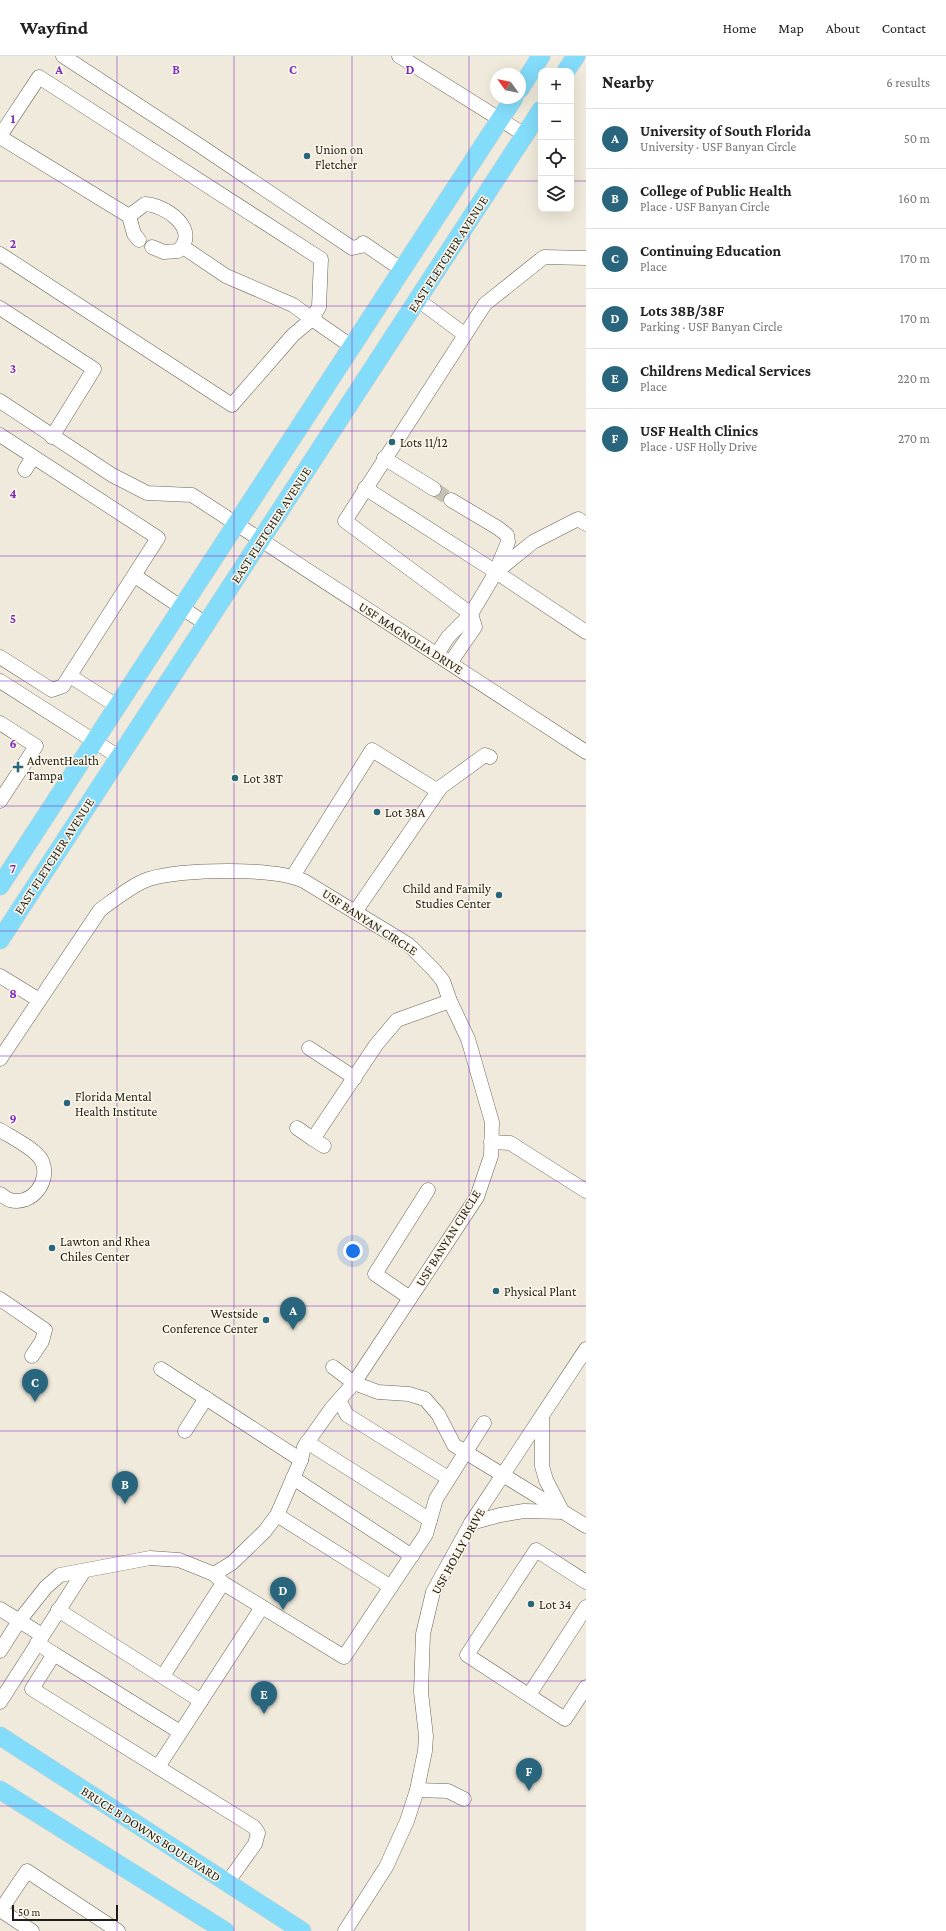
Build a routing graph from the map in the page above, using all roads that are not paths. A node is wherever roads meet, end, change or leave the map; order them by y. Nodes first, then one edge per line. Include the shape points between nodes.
1 (63, 56) edge
2 (399, 56) edge
3 (541, 56) edge
4 (576, 56) edge
5 (568, 68) edge
6 (526, 80) edge
7 (510, 104) edge
8 (538, 114) edge
9 (500, 119) junction
10 (524, 135) junction
11 (0, 137) edge
12 (128, 216) junction
13 (139, 240) dead end
14 (152, 247) dead end
15 (183, 247) junction
16 (0, 254) edge
17 (586, 258) edge
18 (401, 269) junction
19 (418, 300) junction
20 (0, 308) edge
21 (312, 319) junction
22 (464, 334) junction
23 (351, 346) junction
24 (0, 401) edge
25 (0, 435) edge
26 (52, 437) junction
27 (33, 457) junction
28 (384, 458) junction
29 (25, 470) dead end
30 (365, 488) junction
31 (434, 489) tunnel mouth
32 (451, 500) tunnel mouth
33 (236, 524) junction
34 (586, 524) edge
35 (262, 540) junction
36 (496, 572) junction
37 (135, 576) junction
38 (181, 608) junction
39 (471, 614) junction
40 (206, 624) junction
41 (586, 632) edge
42 (436, 654) junction
43 (0, 657) edge
44 (450, 663) junction
45 (70, 676) junction
46 (0, 681) edge
47 (117, 706) junction
48 (0, 723) edge
49 (94, 741) junction
50 (586, 752) edge
51 (119, 757) junction
52 (490, 757) dead end
53 (438, 791) junction
54 (0, 801) edge
55 (293, 876) junction
56 (0, 886) edge
57 (355, 912) junction
58 (0, 940) edge
59 (0, 976) edge
60 (39, 1000) junction
61 (450, 1001) junction
62 (308, 1048) dead end
63 (0, 1059) edge
64 (355, 1078) junction
65 (297, 1128) dead end
66 (0, 1130) edge
67 (491, 1142) junction
68 (428, 1190) dead end
69 (586, 1190) edge
70 (0, 1194) edge
71 (0, 1298) edge
72 (410, 1298) junction
73 (586, 1349) edge
74 (32, 1356) dead end
75 (333, 1367) dead end
76 (160, 1369) dead end
77 (354, 1383) junction
78 (206, 1398) junction
79 (339, 1400) junction
80 (542, 1416) junction
81 (484, 1423) dead end
82 (185, 1431) dead end
83 (307, 1442) junction
84 (464, 1453) junction
85 (301, 1460) junction
86 (503, 1475) junction
87 (293, 1478) junction
88 (448, 1478) junction
89 (563, 1512) junction
90 (277, 1515) junction
91 (430, 1520) junction
92 (471, 1523) junction
93 (586, 1526) edge
94 (412, 1556) junction
95 (84, 1571) junction
96 (218, 1578) junction
97 (586, 1582) edge
98 (391, 1587) junction
99 (262, 1607) junction
100 (586, 1607) edge
101 (0, 1609) edge
102 (58, 1610) junction
103 (19, 1621) junction
104 (40, 1639) junction
105 (0, 1651) edge
106 (54, 1654) junction
107 (163, 1676) junction
108 (586, 1687) edge
109 (528, 1695) junction
110 (200, 1701) junction
111 (0, 1702) edge
112 (180, 1732) junction
113 (0, 1736) edge
114 (158, 1767) junction
115 (0, 1790) edge
116 (417, 1790) junction
117 (464, 1799) dead end
118 (227, 1883) junction
119 (0, 1911) edge
120 (32, 1931) edge
121 (118, 1931) edge
122 (225, 1931) edge
123 (302, 1931) edge
124 (345, 1931) edge

1 - 18 street via 352,248 363,243
2 - 9 street
3 - 6 main road
4 - 5 main road
7 - 9 main road
8 - 10 main road, EAST FLETCHER AVENUE
9 - 10 street
9 - 18 main road
10 - 19 main road, EAST FLETCHER AVENUE
11 - 12 street
11 - 21 street via 39,77 320,259 319,306
12 - 13 street via 134,234
12 - 15 street via 145,204 156,205 172,214 183,225
14 - 15 street via 164,252 178,251
15 - 21 street via 226,276 292,305
16 - 21 street via 232,405 293,334
17 - 22 street via 544,257 485,304
18 - 23 main road
19 - 22 street
19 - 35 main road, EAST FLETCHER AVENUE
20 - 26 street via 94,369
21 - 23 street
22 - 28 street
23 - 33 main road
24 - 26 street, USF MAGNOLIA DRIVE
25 - 27 street
26 - 33 street, USF MAGNOLIA DRIVE via 112,475 147,493 192,495
27 - 29 street
27 - 37 street via 158,538
28 - 30 street
28 - 31 street
30 - 36 street
30 - 39 street via 345,521
32 - 36 street via 507,535 508,542
33 - 35 street, USF MAGNOLIA DRIVE
33 - 38 main road
34 - 36 street via 578,518 533,542
35 - 40 main road, EAST FLETCHER AVENUE
35 - 42 street, USF MAGNOLIA DRIVE via 284,557
36 - 39 street
36 - 41 street
37 - 38 street
37 - 45 street
38 - 40 street
38 - 47 main road
39 - 42 street via 448,637
39 - 44 street via 475,627
40 - 51 main road, EAST FLETCHER AVENUE
42 - 44 street, USF MAGNOLIA DRIVE
43 - 45 street via 52,690 63,686
44 - 50 street, USF MAGNOLIA DRIVE
45 - 47 street
46 - 49 street
47 - 49 main road
48 - 54 street via 36,746
49 - 51 street
49 - 56 main road
51 - 58 main road, EAST FLETCHER AVENUE
52 - 53 street via 485,755
53 - 55 street via 372,750
53 - 57 street
55 - 57 street, USF BANYAN CIRCLE
55 - 60 street, USF BANYAN CIRCLE via 255,872 178,873 148,879 100,910
57 - 61 street, USF BANYAN CIRCLE via 409,945 425,959 443,981
59 - 60 street
60 - 63 street, USF BANYAN CIRCLE
61 - 64 street via 397,1020 376,1045
61 - 67 street, USF BANYAN CIRCLE via 468,1039 479,1073 492,1122
62 - 64 street
64 - 65 street via 319,1142
66 - 70 street via 35,1152 42,1161 44,1171 43,1183 35,1195 23,1200 10,1200
67 - 69 street via 510,1143
67 - 72 street, USF BANYAN CIRCLE via 491,1156 477,1197
68 - 72 street via 375,1274
71 - 74 street via 45,1330 42,1341
72 - 77 street, USF BANYAN CIRCLE
73 - 80 street, USF HOLLY DRIVE
75 - 77 street
76 - 78 street
77 - 79 street, USF BANYAN CIRCLE
77 - 84 street via 378,1392 408,1394 424,1399 438,1414 454,1445
78 - 82 street
78 - 85 street
79 - 83 street, USF BANYAN CIRCLE
79 - 88 street via 347,1415
80 - 86 street, USF HOLLY DRIVE
80 - 89 street via 542,1466 546,1480
81 - 84 street
83 - 85 street, USF BANYAN CIRCLE
83 - 91 street
84 - 86 street
84 - 88 street
85 - 87 street, USF BANYAN CIRCLE
86 - 89 street
86 - 92 street, USF HOLLY DRIVE
87 - 90 street, USF BANYAN CIRCLE
87 - 94 street
88 - 91 street via 436,1498
89 - 92 street via 524,1511 500,1514
89 - 93 street
90 - 96 street, USF BANYAN CIRCLE via 265,1531
90 - 98 street
91 - 94 street via 426,1534
92 - 116 street, USF HOLLY DRIVE via 433,1592 423,1634 421,1692 426,1736
94 - 98 street
95 - 96 street via 150,1558 179,1560
95 - 102 street
95 - 103 street via 60,1575 42,1584
96 - 99 street
96 - 107 street
97 - 109 street via 536,1550 467,1655
98 - 99 street via 344,1657
99 - 110 street
100 - 109 street
101 - 103 street
102 - 104 street
102 - 107 street
103 - 104 street
103 - 105 street
104 - 106 street
104 - 111 street
106 - 112 street
106 - 114 street via 32,1689
107 - 110 street
108 - 109 street via 565,1718
110 - 112 street
112 - 114 street
113 - 118 main road, BRUCE B DOWNS BOULEVARD
114 - 118 street via 254,1826 258,1833 255,1844
115 - 122 main road
116 - 117 street via 448,1791
116 - 124 street, USF HOLLY DRIVE via 407,1821 386,1867
118 - 123 main road, BRUCE B DOWNS BOULEVARD
119 - 120 street
119 - 121 street via 27,1872

